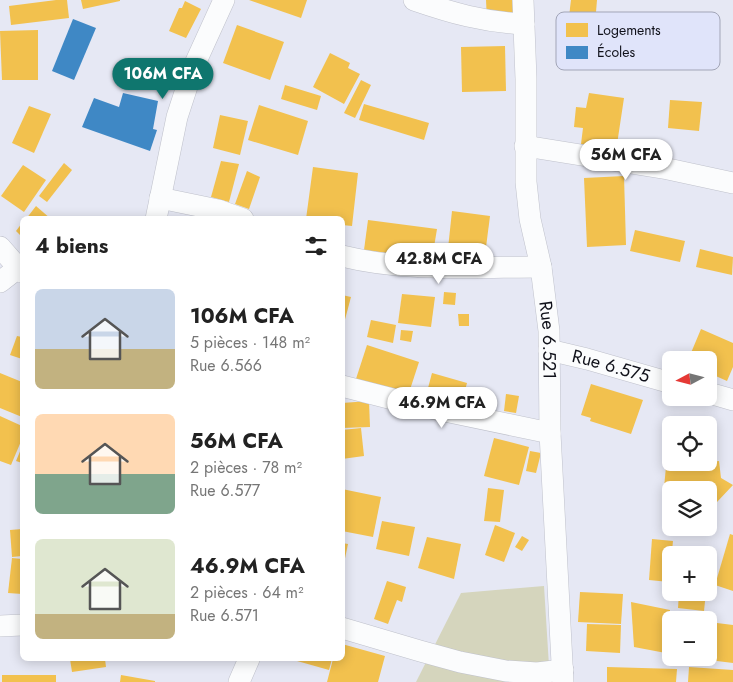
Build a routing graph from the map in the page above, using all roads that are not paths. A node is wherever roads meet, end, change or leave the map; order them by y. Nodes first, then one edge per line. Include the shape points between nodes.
1 (224, 0) edge
2 (414, 0) edge
3 (523, 0) edge
4 (524, 24) junction
5 (525, 146) junction
6 (733, 183) edge
7 (160, 198) junction
8 (157, 216) edge
9 (235, 216) edge
10 (0, 247) edge
11 (345, 257) edge
12 (541, 267) junction
13 (20, 270) edge
14 (0, 282) edge
15 (549, 350) junction
16 (662, 380) edge
17 (345, 387) edge
18 (718, 396) edge
19 (733, 400) edge
20 (550, 433) junction
21 (20, 625) edge
22 (0, 626) edge
23 (345, 629) edge
24 (247, 661) edge
25 (563, 676) edge
26 (239, 682) edge

1 - 7 street via 193,68 177,116
2 - 4 street via 496,23
3 - 4 street, Rue 6.521
4 - 5 street, Rue 6.521
5 - 6 street
5 - 12 street, Rue 6.521 via 530,219
7 - 8 street
7 - 9 street
10 - 13 street
11 - 12 street via 393,265
12 - 15 street, Rue 6.521
13 - 14 street
15 - 16 street, Rue 6.575
15 - 20 street, Rue 6.521
17 - 20 street
18 - 19 street
20 - 25 street, Rue 6.521
21 - 22 street
23 - 25 street via 497,669
24 - 26 street

